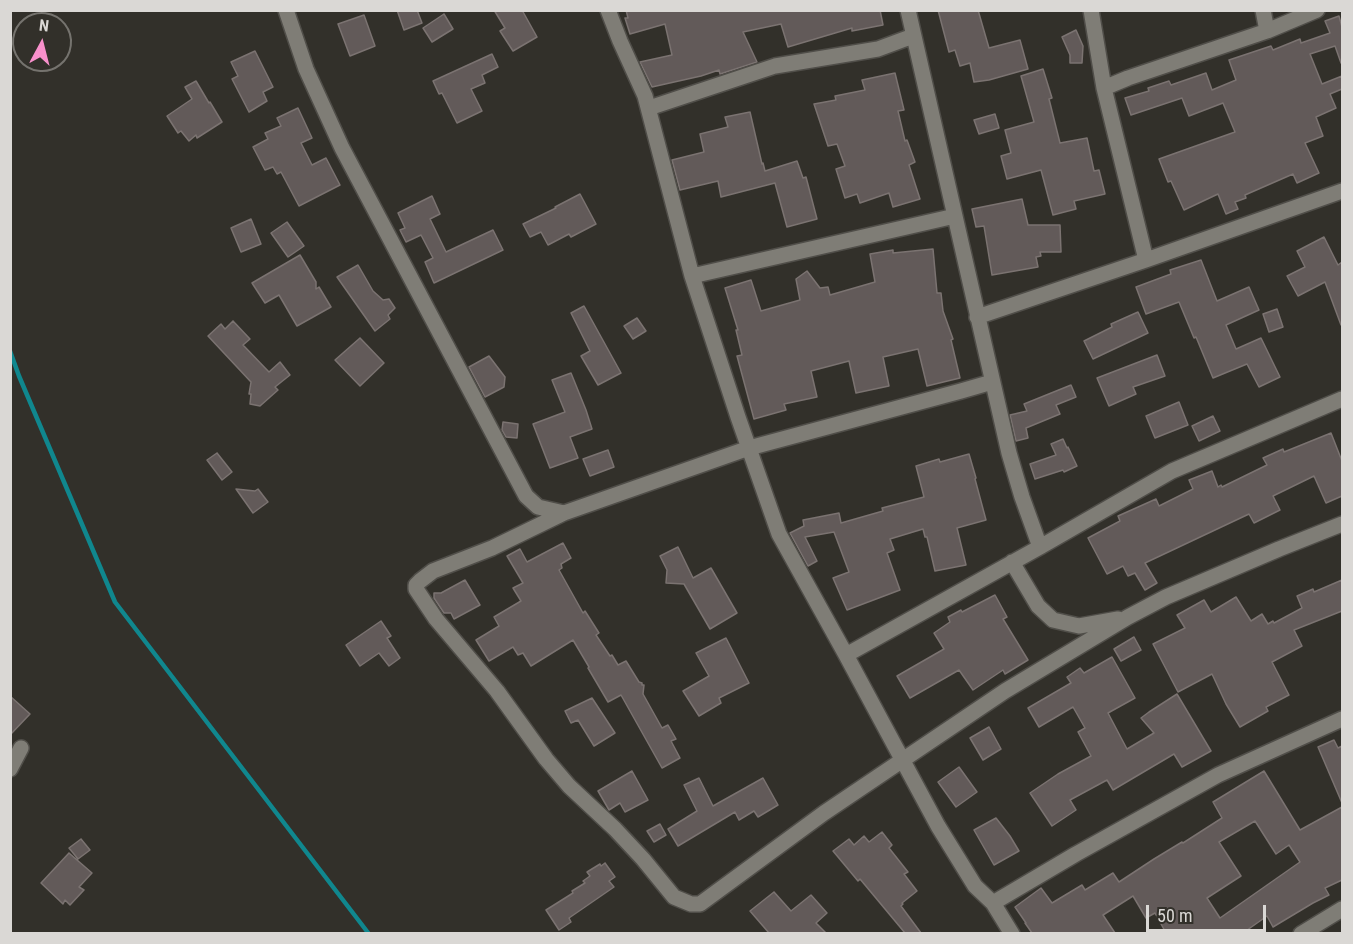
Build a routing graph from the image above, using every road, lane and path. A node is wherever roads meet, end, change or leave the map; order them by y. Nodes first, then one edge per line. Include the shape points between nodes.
1 (286, 10) edge
2 (608, 10) edge
3 (908, 10) edge
4 (1090, 10) edge
5 (1263, 10) edge
6 (1317, 10) edge
7 (1267, 31) junction
8 (913, 36) junction
9 (1104, 88) junction
10 (649, 108) junction
11 (1342, 191) edge
12 (955, 216) junction
13 (1146, 260) junction
14 (692, 276) junction
15 (977, 317) junction
16 (992, 382) junction
17 (1342, 399) edge
18 (748, 448) junction
19 (564, 513) junction
20 (1342, 524) edge
21 (1040, 547) junction
22 (1012, 562) junction
23 (1128, 617) junction
24 (846, 654) junction
25 (1342, 719) edge
26 (21, 748) dead end
27 (902, 761) junction
28 (10, 769) edge
29 (993, 903) junction
30 (1342, 909) edge
31 (1012, 933) edge
32 (1301, 933) edge

1 - 19 street via 306,69 342,148 526,496 538,507
2 - 10 street
3 - 8 street
4 - 9 street
5 - 7 street
6 - 7 street
7 - 9 street
8 - 10 street via 878,49 775,66
8 - 12 street
9 - 13 street
10 - 14 street
11 - 13 street
12 - 14 street
12 - 15 street
13 - 15 street
14 - 18 street
15 - 16 street
16 - 18 street
16 - 21 street via 1009,453
17 - 21 street via 1172,471
18 - 19 street
18 - 24 street via 779,534
19 - 27 street via 434,571 416,589 546,759 674,897 700,904
20 - 23 street via 1166,597
21 - 22 street
22 - 23 street via 1038,606 1053,620 1078,626
22 - 24 street
23 - 27 street via 1005,690
24 - 27 street
25 - 29 street via 1218,775
26 - 28 street
27 - 29 street via 975,886
29 - 31 street
30 - 32 street

